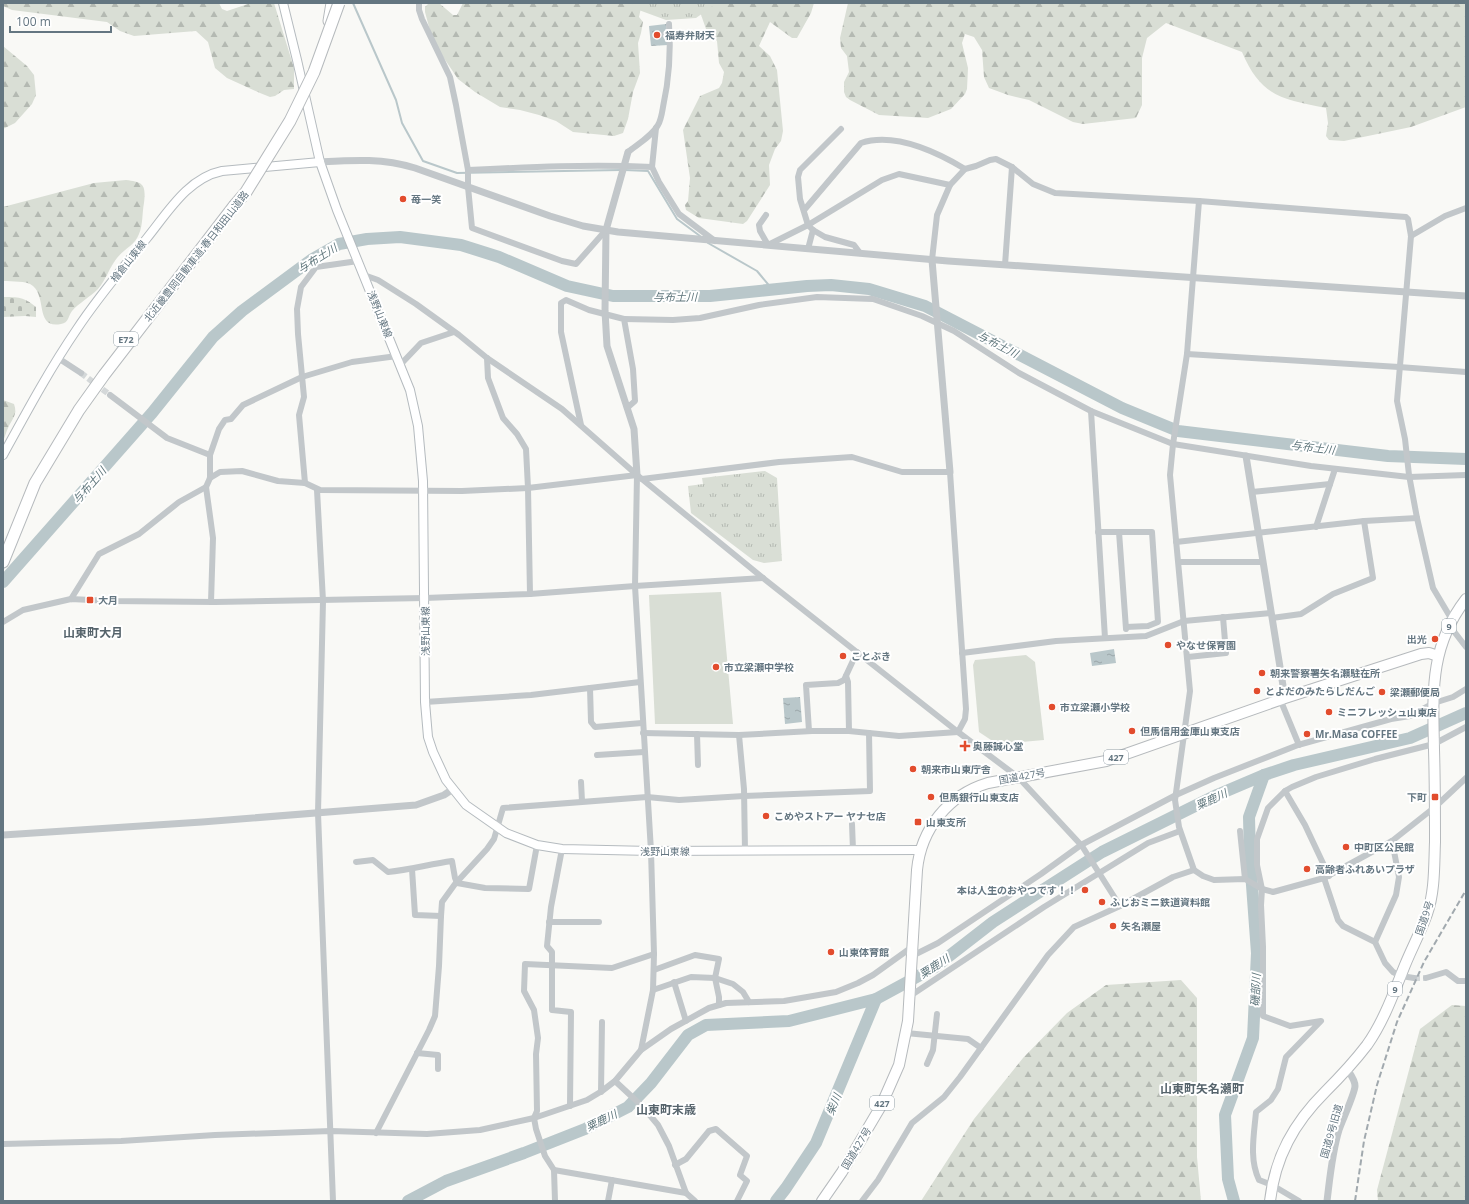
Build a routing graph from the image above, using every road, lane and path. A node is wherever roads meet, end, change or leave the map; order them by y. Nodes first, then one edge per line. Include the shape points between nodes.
1 (283, 3) edge
2 (333, 3) edge
3 (339, 3) edge
4 (419, 3) edge
5 (669, 24) dead end
6 (668, 34) junction
7 (659, 35) dead end
8 (656, 128) junction
9 (841, 129) dead end
10 (628, 152) joint
11 (320, 162) junction
12 (625, 166) junction
13 (652, 167) junction
14 (1012, 167) junction
15 (965, 169) junction
16 (468, 170) junction
17 (950, 185) junction
18 (468, 187) junction
19 (1199, 201) junction
20 (233, 205) junction
21 (1466, 208) edge
22 (805, 209) junction
23 (766, 215) dead end
24 (811, 227) junction
25 (606, 230) junction
26 (1411, 236) junction
27 (715, 241) junction
28 (768, 245) junction
29 (808, 249) junction
30 (860, 254) junction
31 (357, 259) junction
32 (932, 260) junction
33 (1005, 265) junction
34 (364, 275) junction
35 (1193, 278) junction
36 (1406, 292) junction
37 (1466, 296) edge
38 (605, 312) junction
39 (624, 319) junction
40 (936, 321) junction
41 (454, 332) junction
42 (1187, 354) junction
43 (397, 356) junction
44 (58, 358) junction
45 (487, 358) junction
46 (401, 364) junction
47 (1399, 367) junction
48 (1466, 372) edge
49 (81, 373) tunnel mouth
50 (302, 377) junction
51 (110, 394) tunnel mouth
52 (627, 408) junction
53 (1091, 410) junction
54 (581, 425) junction
55 (1174, 442) junction
56 (3, 455) edge
57 (210, 455) junction
58 (1246, 456) junction
59 (1335, 469) junction
60 (950, 472) junction
61 (1466, 475) edge
62 (1409, 476) junction
63 (640, 477) junction
64 (210, 478) junction
65 (33, 482) junction
66 (305, 483) junction
67 (1330, 484) junction
68 (206, 487) junction
69 (528, 488) junction
70 (317, 490) junction
71 (423, 491) junction
72 (1252, 492) junction
73 (1417, 518) junction
74 (1364, 521) junction
75 (1316, 527) junction
76 (1098, 532) junction
77 (1119, 532) junction
78 (1258, 534) junction
79 (1176, 542) junction
80 (3, 544) edge
81 (3, 562) edge
82 (1179, 562) junction
83 (1263, 562) junction
84 (763, 578) junction
85 (635, 586) junction
86 (530, 594) junction
87 (424, 598) junction
88 (71, 599) junction
89 (1466, 599) edge
90 (323, 601) junction
91 (211, 602) junction
92 (1272, 615) junction
93 (1224, 617) junction
94 (1184, 621) junction
95 (3, 622) edge
96 (1450, 623) junction
97 (1126, 627) junction
98 (1126, 637) junction
99 (1105, 638) junction
100 (1466, 647) edge
101 (857, 652) junction
102 (962, 653) junction
103 (1438, 656) junction
104 (1188, 657) junction
105 (846, 676) junction
106 (640, 682) junction
107 (590, 688) junction
108 (1466, 689) edge
109 (1283, 699) junction
110 (425, 702) junction
111 (1434, 705) junction
112 (642, 723) junction
113 (1466, 726) edge
114 (809, 731) junction
115 (850, 731) junction
116 (958, 732) junction
117 (869, 733) junction
118 (1185, 733) junction
119 (643, 734) junction
120 (696, 734) junction
121 (739, 735) junction
122 (1434, 742) junction
123 (1299, 745) junction
124 (644, 752) junction
125 (597, 755) dead end
126 (698, 765) dead end
127 (1018, 777) junction
128 (1466, 778) edge
129 (581, 782) dead end
130 (453, 789) junction
131 (1285, 791) junction
132 (744, 796) junction
133 (647, 797) junction
134 (1175, 798) junction
135 (582, 802) junction
136 (1435, 807) junction
137 (318, 813) junction
138 (852, 824) dead end
139 (496, 827) junction
140 (1180, 829) junction
141 (1240, 831) dead end
142 (3, 835) edge
143 (1392, 841) junction
144 (537, 845) junction
145 (1082, 846) junction
146 (562, 849) junction
147 (853, 850) junction
148 (920, 850) junction
149 (651, 851) junction
150 (745, 851) junction
151 (356, 862) dead end
152 (412, 869) junction
153 (1194, 870) junction
154 (1099, 872) junction
155 (1326, 877) junction
156 (1245, 879) junction
157 (457, 883) junction
158 (1262, 889) junction
159 (1120, 906) junction
160 (441, 916) junction
161 (549, 922) junction
162 (599, 922) dead end
163 (1375, 942) junction
164 (654, 954) junction
165 (912, 954) junction
166 (551, 964) junction
167 (654, 970) junction
168 (1401, 976) junction
169 (716, 978) junction
170 (1414, 978) tunnel mouth
171 (1426, 978) tunnel mouth
172 (1466, 981) edge
173 (674, 982) junction
174 (653, 990) junction
175 (910, 994) junction
176 (749, 1002) junction
177 (719, 1005) junction
178 (937, 1014) dead end
179 (686, 1021) junction
180 (602, 1022) dead end
181 (906, 1033) junction
182 (934, 1036) junction
183 (981, 1048) junction
184 (641, 1050) junction
185 (417, 1053) junction
186 (927, 1064) dead end
187 (438, 1069) dead end
188 (1347, 1070) junction
189 (615, 1081) junction
190 (600, 1092) junction
191 (570, 1106) junction
192 (534, 1118) junction
193 (331, 1131) junction
194 (376, 1133) junction
195 (3, 1144) edge
196 (675, 1165) junction
197 (554, 1170) junction
198 (612, 1180) junction
199 (1272, 1185) junction
200 (686, 1193) junction
201 (333, 1201) edge
202 (555, 1201) edge
203 (608, 1201) edge
204 (695, 1201) edge
205 (737, 1201) edge
206 (822, 1201) edge
207 (862, 1201) edge
208 (1270, 1201) edge
209 (1299, 1201) edge
210 (1327, 1201) edge

1 - 11 main road, 浅野山東線
2 - 20 highway, 北近畿豊岡自動車道;春日和田山道路 / E72 via 325,31 291,105
3 - 20 highway, 北近畿豊岡自動車道;春日和田山道路 / E72, bridge via 314,72 290,121 246,192
4 - 16 street via 422,19 450,77
5 - 6 street
6 - 7 street
6 - 8 street via 667,90 661,118
8 - 10 street
8 - 13 street
9 - 22 street via 800,170 800,199
10 - 12 street
11 - 18 street via 360,159 385,161 415,168
11 - 31 main road, 浅野山東線
11 - 44 main road, 檜倉山東線 via 229,169 208,175 196,182 181,196 105,290
12 - 13 street
12 - 16 street
12 - 25 street
13 - 27 street via 679,214
14 - 15 street via 996,159
14 - 19 street via 1033,184 1055,193
14 - 33 street
15 - 17 street
15 - 22 street via 924,148 884,138 871,139 861,142
16 - 18 street
17 - 24 street via 899,174 882,180
17 - 32 street via 938,215
18 - 25 street via 550,216
18 - 25 street via 472,228 562,261 576,264
19 - 26 street via 1406,217
19 - 35 street
20 - 65 highway, 北近畿豊岡自動車道;春日和田山道路 / E72 via 92,384 60,432
21 - 26 street via 1445,216
22 - 24 street
23 - 28 street via 760,230
24 - 28 street
24 - 29 street
24 - 30 street via 824,237 854,245
25 - 27 street
25 - 38 street
26 - 36 street
27 - 28 street
28 - 29 street
29 - 30 street
30 - 32 street
31 - 34 main road, 浅野山東線
31 - 50 street via 316,267 301,287 297,328
32 - 33 street
32 - 40 street
33 - 35 street
34 - 41 street via 378,280 416,304
34 - 43 main road, 浅野山東線
35 - 36 street
35 - 42 street
36 - 37 street
36 - 47 street
38 - 39 street
38 - 52 street via 607,346
38 - 54 street via 589,310 566,300 561,303 561,332
39 - 40 street via 700,318 759,304 817,297 873,299
39 - 52 street via 633,369 635,401
40 - 53 street via 1020,373
40 - 60 street
41 - 45 street
41 - 46 street via 421,343
42 - 47 street
42 - 55 street
43 - 46 main road, 浅野山東線
43 - 50 street via 352,362
44 - 49 street
44 - 56 main road, 檜倉山東線
45 - 54 street via 562,408
45 - 69 street via 488,378 503,418 526,448
46 - 71 main road, 浅野山東線 via 418,426
47 - 48 street
47 - 62 street via 1397,401
50 - 57 street via 244,405 231,419 225,420
50 - 66 street via 304,396 300,415
51 - 57 street via 166,438
52 - 63 street via 634,429
53 - 55 street
53 - 76 street
54 - 63 street
55 - 58 street
55 - 79 street via 1170,475
57 - 64 street
58 - 59 street
58 - 72 street
59 - 62 street
59 - 67 street
60 - 63 street via 902,472 852,457
60 - 102 street
61 - 62 street
62 - 73 street
63 - 69 street
63 - 84 street
63 - 85 street
64 - 66 street via 220,472 242,471 278,481
64 - 68 street
65 - 80 highway, 北近畿豊岡自動車道;春日和田山道路 / E72
65 - 81 highway, 北近畿豊岡自動車道;春日和田山道路 / E72
66 - 70 street
67 - 72 street
67 - 75 street
68 - 88 street via 179,502 139,534 99,554
68 - 91 street via 213,538
69 - 71 street
69 - 86 street
70 - 71 street
70 - 90 street
71 - 87 main road, 浅野山東線
72 - 78 street
73 - 74 street
73 - 96 street via 1433,588
74 - 75 street
74 - 92 street via 1373,578 1334,594 1300,614
75 - 78 street
76 - 77 street
76 - 99 street
77 - 97 street
77 - 97 street via 1152,532 1158,622 1148,626
78 - 79 street
78 - 83 street
79 - 82 street
82 - 83 street
82 - 94 street
83 - 92 street
84 - 85 street
84 - 101 street
85 - 86 street
85 - 106 street
86 - 87 street
87 - 90 street
87 - 110 main road, 浅野山東線
88 - 91 street
88 - 95 street via 23,610
89 - 96 highway, 国道9号 / 9
90 - 91 street
90 - 137 street
92 - 93 street
92 - 109 street
93 - 94 street
93 - 104 street via 1226,653
94 - 98 street via 1146,636
94 - 104 street
96 - 100 street
96 - 103 highway, 国道9号 / 9
97 - 98 street
98 - 99 street
99 - 102 street via 1056,641
101 - 105 street
101 - 116 street
102 - 116 street via 966,713
103 - 109 highway, 国道427号 / 427 via 1421,654
103 - 111 highway, 国道9号 / 9
104 - 118 street via 1190,691
105 - 114 street via 838,683 806,685
105 - 115 street
106 - 107 street
106 - 112 street
107 - 110 street
107 - 112 street via 591,722 595,727
108 - 111 street
109 - 118 highway, 国道427号 / 427
109 - 123 street
110 - 130 main road, 浅野山東線 via 432,752
111 - 122 highway, 国道9号 / 9
111 - 123 street via 1410,716
112 - 119 street
113 - 122 street
114 - 115 street
114 - 121 street
115 - 117 street
116 - 117 street via 899,736
116 - 127 street
117 - 132 street via 870,791
118 - 127 highway, 国道427号 / 427 via 1106,761
118 - 134 street
119 - 120 street
119 - 124 street
120 - 121 street
120 - 126 street
121 - 132 street
122 - 131 street via 1316,777
122 - 136 highway, 国道9号 / 9
123 - 134 street via 1214,778
124 - 125 street
124 - 133 street
127 - 145 street
127 - 148 highway, 国道427号 / 427 via 980,786 956,799 940,813
128 - 136 street
129 - 135 street
130 - 137 street via 416,805
130 - 139 main road, 浅野山東線 via 466,805
131 - 155 street via 1304,825
131 - 158 street via 1268,808 1257,839 1257,865
132 - 133 street via 679,800
132 - 150 street
133 - 135 street
133 - 149 street
134 - 140 street
134 - 145 street
135 - 139 street via 503,808
136 - 143 street
136 - 168 highway, 国道9号 / 9 via 1434,877 1427,914
137 - 142 street
137 - 193 street
138 - 147 street
139 - 144 main road, 浅野山東線
139 - 157 street via 494,839
140 - 153 street
140 - 154 street via 1148,843
141 - 156 street
143 - 155 street
143 - 163 street via 1399,877 1396,895
144 - 146 main road, 浅野山東線
144 - 157 street via 529,889 485,888
145 - 154 street
145 - 165 street via 938,943
146 - 149 main road, 浅野山東線
146 - 161 street
147 - 148 main road, 浅野山東線
147 - 150 main road, 浅野山東線
148 - 165 highway, 国道427号 / 427
149 - 150 main road, 浅野山東線
149 - 164 street
151 - 152 street via 373,860 388,872
152 - 157 street via 452,861
152 - 160 street via 415,915
153 - 156 street via 1214,880
153 - 159 street via 1173,876
154 - 159 street
154 - 175 street
155 - 158 street via 1273,892
155 - 163 street via 1338,920 1343,926
156 - 158 street
157 - 160 street via 442,902
158 - 199 street via 1260,905 1263,1016 1290,1026 1321,1021 1286,1057 1278,1089 1271,1100 1256,1112 1252,1152 1256,1173 1260,1180
159 - 183 street via 1074,928 1048,955
160 - 185 street via 434,1016
161 - 162 street
161 - 166 street via 547,946 552,952
163 - 168 street via 1385,963
164 - 166 street via 612,968
164 - 167 street
165 - 175 highway, 国道427号 / 427
165 - 176 street via 866,980 836,992 784,1001
166 - 191 street via 552,1010 571,1012
166 - 192 street via 525,964 524,990 534,1010 538,1038
167 - 169 street via 695,955 719,960
167 - 174 street
168 - 170 street
168 - 188 highway, 国道9号 / 9 via 1367,1045
169 - 173 street via 691,977
169 - 176 street via 733,984 743,992
169 - 177 street
171 - 172 street via 1446,972 1458,981
173 - 174 street
173 - 179 street
174 - 184 street
175 - 181 highway, 国道427号 / 427
176 - 177 street
177 - 179 street
178 - 182 street
179 - 184 street
180 - 190 street
181 - 182 street
181 - 206 highway, 国道427号 / 427 via 899,1065 888,1093
182 - 183 street via 968,1039
182 - 186 street via 933,1050
183 - 207 street via 944,1097 912,1123 878,1180
184 - 189 street
185 - 187 street via 438,1055
185 - 194 street
188 - 199 highway, 国道9号 / 9 via 1324,1092 1290,1135
188 - 210 street, 国道9号旧道 via 1356,1087 1338,1135
189 - 190 street
189 - 196 street via 658,1125
190 - 191 street
191 - 192 street
192 - 194 street via 480,1130 427,1134
192 - 197 street via 545,1156
193 - 194 street
193 - 195 street
193 - 201 street
196 - 200 street
196 - 205 street via 686,1159 709,1131 716,1129 747,1156 740,1175 747,1181
197 - 198 street
197 - 202 street
198 - 200 street
198 - 203 street
199 - 208 highway, 国道9号 / 9
199 - 209 street
200 - 204 street

